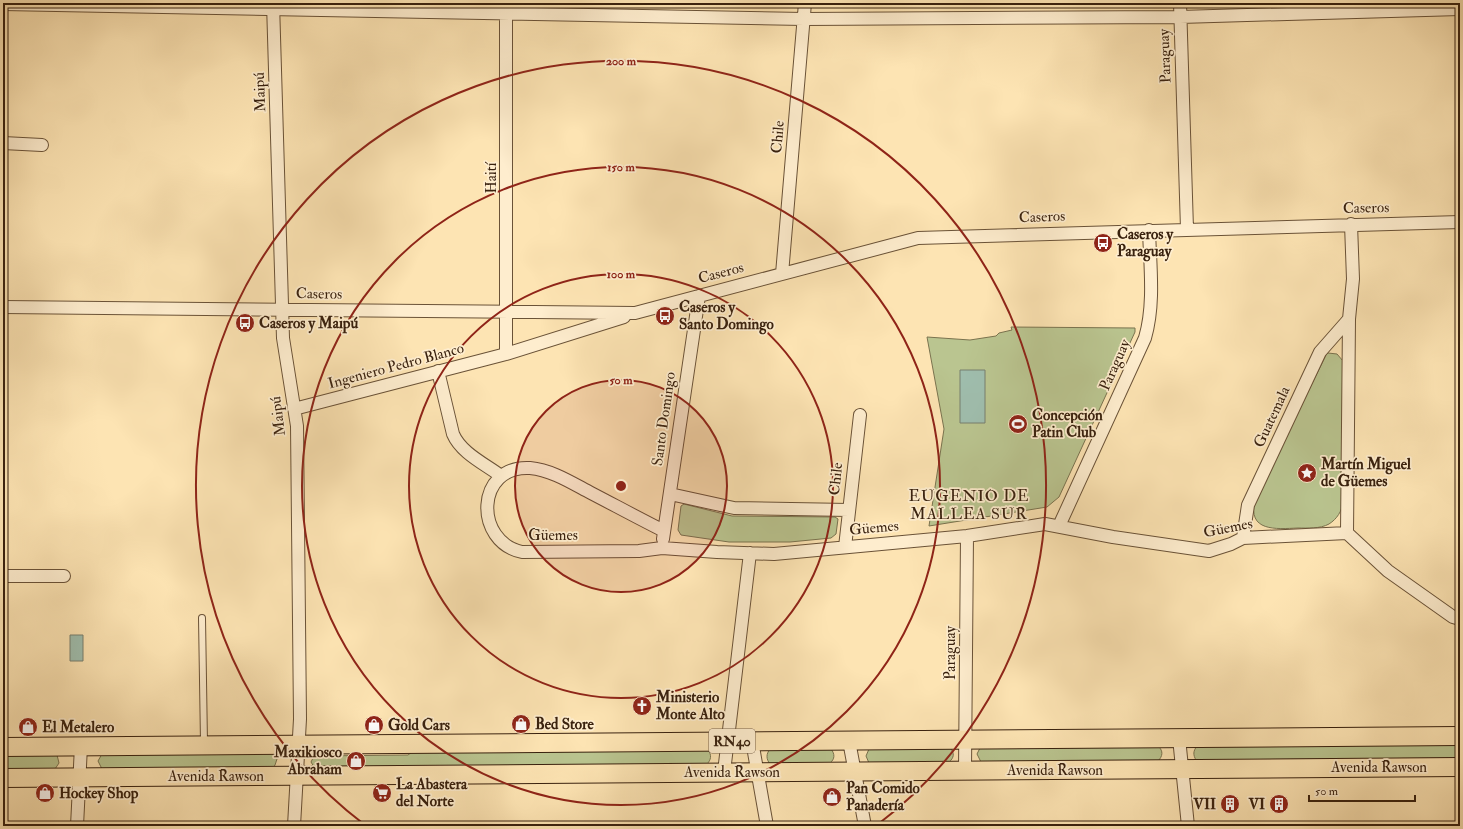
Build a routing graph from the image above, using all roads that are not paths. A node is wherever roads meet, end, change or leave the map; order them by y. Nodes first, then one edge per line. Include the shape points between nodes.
1 (805, 3) edge
2 (1180, 3) edge
3 (3, 4) edge
4 (273, 6) edge
5 (506, 8) edge
6 (1460, 8) edge
7 (1180, 17) junction
8 (804, 18) junction
9 (3, 143) edge
10 (42, 145) dead end
11 (1460, 222) edge
12 (1352, 224) junction
13 (1187, 229) junction
14 (1149, 230) junction
15 (782, 274) junction
16 (699, 296) junction
17 (3, 307) edge
18 (282, 309) junction
19 (506, 312) junction
20 (635, 314) junction
21 (1349, 319) junction
22 (506, 354) junction
23 (438, 371) junction
24 (294, 409) junction
25 (860, 415) dead end
26 (501, 476) junction
27 (670, 494) junction
28 (849, 510) junction
29 (1059, 526) junction
30 (664, 531) junction
31 (1347, 533) junction
32 (967, 536) junction
33 (1243, 538) junction
34 (845, 547) junction
35 (662, 548) junction
36 (750, 553) junction
37 (3, 576) edge
38 (64, 576) dead end
39 (202, 618) dead end
40 (1460, 619) edge
41 (1460, 736) edge
42 (1179, 738) junction
43 (849, 740) junction
44 (965, 740) junction
45 (728, 741) junction
46 (752, 741) junction
47 (298, 744) junction
48 (204, 745) junction
49 (3, 746) edge
50 (81, 746) junction
51 (1460, 767) edge
52 (1182, 769) junction
53 (965, 770) junction
54 (855, 771) junction
55 (724, 772) junction
56 (758, 772) junction
57 (296, 776) junction
58 (3, 778) edge
59 (80, 778) junction
60 (77, 826) edge
61 (294, 826) edge
62 (767, 826) edge
63 (865, 826) edge
64 (1188, 826) edge

1 - 8 street, Chile
2 - 7 street, Paraguay
3 - 4 street
4 - 5 street
4 - 18 street, Maipú
5 - 8 street
5 - 19 street, Haití
6 - 7 street
7 - 8 street
7 - 13 street, Paraguay
8 - 15 street, Chile
9 - 10 street
11 - 12 street, Caseros
12 - 13 street, Caseros
12 - 21 street via 1353,279
13 - 14 street, Caseros
14 - 15 street, Caseros via 918,238
14 - 29 street, Paraguay via 1151,311 1146,333
15 - 16 street, Caseros
16 - 20 street, Caseros
16 - 27 street, Santo Domingo
17 - 18 street, Caseros
18 - 19 street, Caseros
18 - 24 street, Maipú via 283,338
19 - 20 street, Caseros
19 - 22 street, Haití
20 - 22 street, Caseros
21 - 31 street
21 - 33 street, Guatemala via 1320,352 1248,505
22 - 23 street, Ingeniero Pedro Blanco
23 - 24 street, Ingeniero Pedro Blanco
23 - 26 street via 455,439 466,451
24 - 47 street, Maipú via 297,426 300,719
25 - 28 street, Chile
26 - 30 street via 518,468 548,471
26 - 35 street, Güemes via 488,497 487,518 502,542 513,549 522,552 631,551
27 - 28 street, Güemes via 734,508
27 - 30 street, Santo Domingo
28 - 34 street, Chile
29 - 32 street, Güemes via 1045,524
29 - 33 street, Güemes via 1209,551
30 - 35 street, Santo Domingo
31 - 33 street, Güemes
31 - 40 street via 1388,571 1453,617
32 - 34 street, Güemes
32 - 44 street, Paraguay
34 - 36 street, Güemes via 774,554
35 - 36 street, Güemes
36 - 45 street
37 - 38 street
39 - 48 lane
41 - 42 main road, Avenida Rawson / RN40
42 - 44 main road, Avenida Rawson / RN40
42 - 52 street
43 - 44 main road, Avenida Rawson / RN40
43 - 46 main road, Avenida Rawson / RN40
43 - 54 street
44 - 53 street, Paraguay
45 - 46 main road, Avenida Rawson / RN40
45 - 47 main road, Avenida Rawson / RN40
45 - 55 street
46 - 56 street
47 - 48 main road, Avenida Rawson / RN40
47 - 57 street, Maipú
48 - 50 main road, Avenida Rawson / RN40
49 - 50 main road, Avenida Rawson / RN40
50 - 59 street
51 - 52 main road, Avenida Rawson / RN40
52 - 53 main road, Avenida Rawson / RN40
52 - 64 street
53 - 54 main road, Avenida Rawson / RN40
54 - 56 main road, Avenida Rawson / RN40
54 - 63 street
55 - 56 main road, Avenida Rawson / RN40
55 - 57 main road, Avenida Rawson / RN40
56 - 62 street
57 - 59 main road, Avenida Rawson / RN40
57 - 61 street, Maipú
58 - 59 main road, Avenida Rawson / RN40
59 - 60 street

